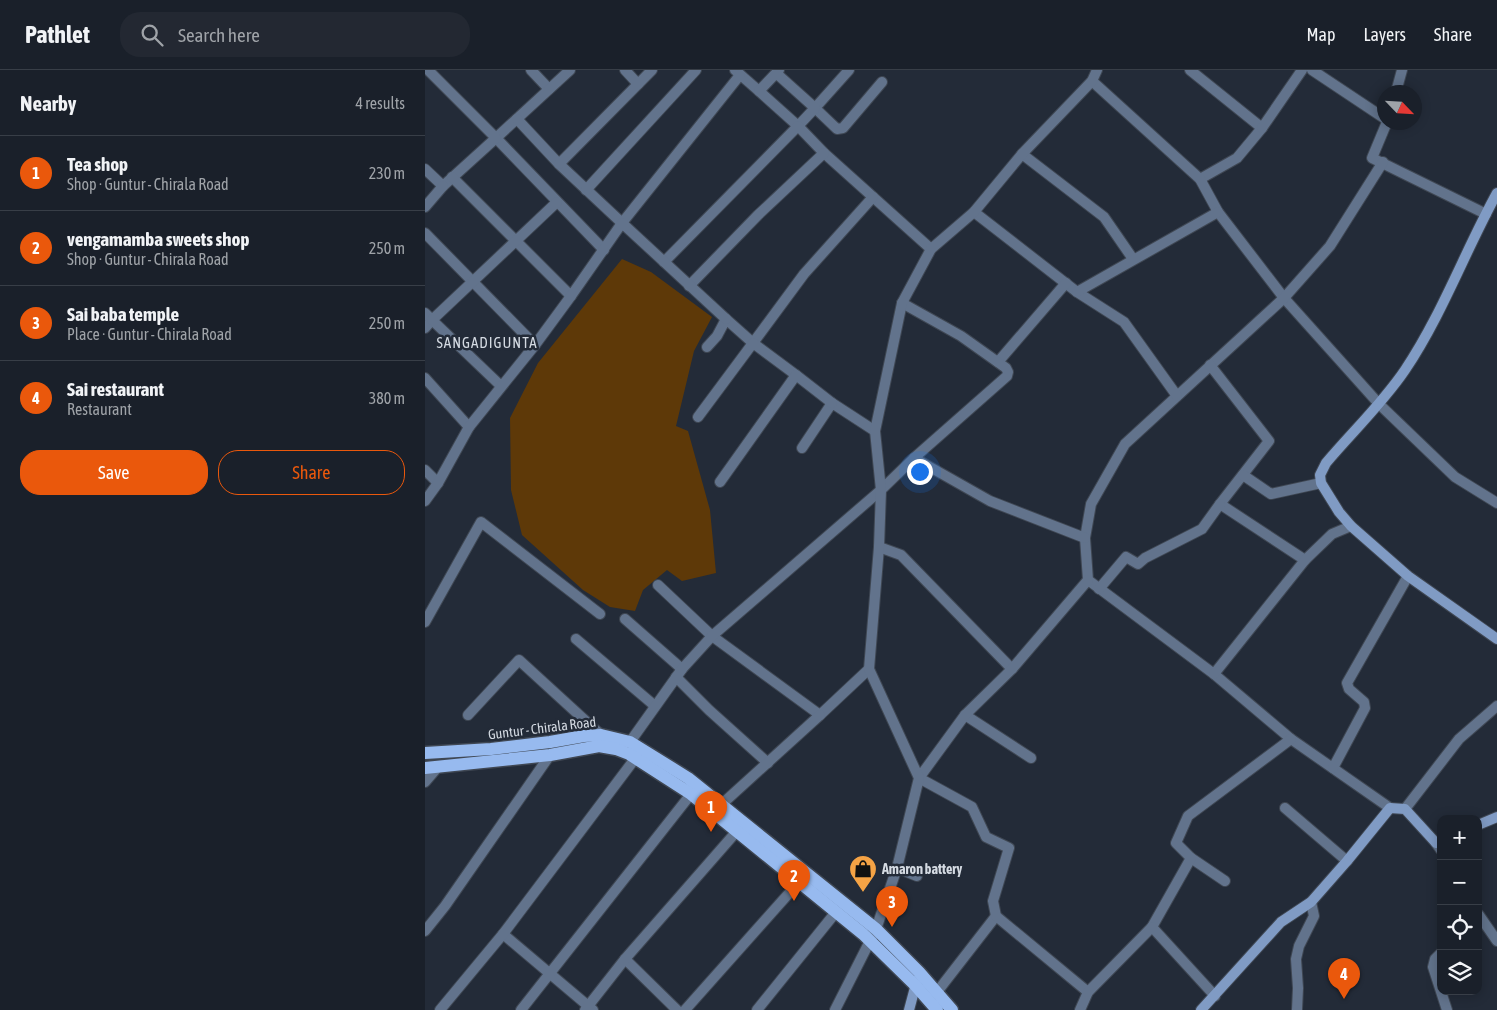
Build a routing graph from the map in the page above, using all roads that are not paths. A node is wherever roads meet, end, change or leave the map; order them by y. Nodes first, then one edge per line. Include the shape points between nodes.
1 (428, 70) edge
2 (531, 70) edge
3 (570, 70) edge
4 (625, 70) edge
5 (652, 70) edge
6 (696, 70) edge
7 (849, 70) edge
8 (1097, 70) edge
9 (1190, 70) edge
10 (1302, 70) edge
11 (1402, 70) edge
12 (777, 71) edge
13 (1317, 71) edge
14 (737, 72) edge
15 (1092, 81) junction
16 (882, 82) dead end
17 (638, 84) junction
18 (1398, 85) edge
19 (549, 89) junction
20 (759, 91) junction
21 (815, 108) junction
22 (1377, 112) edge
23 (517, 119) junction
24 (798, 126) junction
25 (1262, 128) junction
26 (1384, 130) edge
27 (496, 138) junction
28 (825, 153) junction
29 (1022, 154) junction
30 (1383, 162) junction
31 (559, 164) junction
32 (425, 169) edge
33 (452, 177) junction
34 (1200, 179) junction
35 (443, 186) junction
36 (586, 190) junction
37 (1497, 193) edge
38 (873, 197) junction
39 (557, 202) junction
40 (425, 207) edge
41 (974, 212) junction
42 (1218, 212) junction
43 (1485, 214) junction
44 (622, 223) junction
45 (425, 233) edge
46 (516, 241) junction
47 (931, 249) junction
48 (603, 250) junction
49 (1133, 259) junction
50 (664, 262) junction
51 (472, 282) junction
52 (1066, 283) junction
53 (689, 286) junction
54 (1077, 292) junction
55 (571, 296) junction
56 (1284, 298) junction
57 (902, 303) junction
58 (726, 319) junction
59 (427, 320) edge
60 (753, 343) junction
61 (535, 345) junction
62 (707, 347) dead end
63 (998, 362) junction
64 (1210, 365) junction
65 (796, 375) junction
66 (425, 378) edge
67 (501, 386) junction
68 (1177, 396) junction
69 (833, 403) junction
70 (1379, 404) junction
71 (698, 417) dead end
72 (469, 427) junction
73 (875, 431) junction
74 (802, 448) dead end
75 (914, 458) junction
76 (425, 470) edge
77 (1243, 475) junction
78 (438, 482) junction
79 (720, 482) dead end
80 (1321, 483) junction
81 (881, 490) junction
82 (1495, 499) edge
83 (425, 501) edge
84 (1220, 504) junction
85 (1351, 526) junction
86 (1085, 538) junction
87 (879, 547) junction
88 (1305, 560) junction
89 (1408, 576) junction
90 (1089, 580) junction
91 (658, 585) dead end
92 (1099, 589) junction
93 (600, 614) dead end
94 (625, 619) dead end
95 (425, 622) edge
96 (712, 636) junction
97 (576, 639) dead end
98 (1497, 639) edge
99 (869, 669) junction
100 (1012, 669) junction
101 (679, 672) junction
102 (1214, 674) junction
103 (655, 706) junction
104 (1497, 706) edge
105 (468, 715) dead end
106 (820, 715) junction
107 (965, 715) junction
108 (601, 735) junction
109 (1291, 739) junction
110 (630, 742) junction
111 (425, 753) edge
112 (639, 754) junction
113 (550, 755) junction
114 (1031, 758) dead end
115 (768, 763) junction
116 (431, 768) edge
117 (1333, 768) junction
118 (919, 778) junction
119 (425, 782) edge
120 (691, 794) junction
121 (722, 804) junction
122 (1285, 808) dead end
123 (1390, 808) junction
124 (1405, 810) junction
125 (1497, 817) edge
126 (1482, 823) edge
127 (737, 831) junction
128 (1437, 843) edge
129 (1191, 858) junction
130 (1347, 861) junction
131 (897, 868) junction
132 (917, 876) dead end
133 (1225, 881) dead end
134 (799, 882) junction
135 (1311, 902) junction
136 (836, 912) junction
137 (996, 916) junction
138 (1482, 919) edge
139 (1152, 926) junction
140 (876, 929) junction
141 (425, 931) edge
142 (503, 934) junction
143 (871, 941) junction
144 (1497, 941) edge
145 (1437, 957) edge
146 (625, 959) junction
147 (919, 972) junction
148 (550, 974) junction
149 (1437, 979) edge
150 (915, 985) junction
151 (937, 992) junction
152 (1088, 992) junction
153 (1442, 995) edge
154 (1215, 996) junction
155 (589, 1009) edge
156 (760, 1009) edge
157 (440, 1010) edge
158 (521, 1010) edge
159 (677, 1010) edge
160 (685, 1010) edge
161 (835, 1010) edge
162 (909, 1010) edge
163 (937, 1010) edge
164 (952, 1010) edge
165 (1080, 1010) edge
166 (1201, 1010) edge
167 (1297, 1010) edge
168 (1447, 1010) edge

1 - 27 street
2 - 19 street
3 - 19 street
4 - 17 street
5 - 17 street
6 - 36 street
7 - 21 street
8 - 15 street
9 - 25 street
10 - 25 street
11 - 18 street
12 - 20 street
12 - 21 street
13 - 22 street
14 - 20 street
14 - 44 street
15 - 29 street
15 - 34 street
16 - 21 street via 843,128 837,129
17 - 31 street
19 - 23 street
20 - 24 street
21 - 24 street
23 - 27 street
23 - 31 street
24 - 28 street
24 - 50 street
25 - 34 street via 1237,158
26 - 30 street via 1372,158
27 - 33 street
27 - 39 street
28 - 38 street
28 - 53 street via 758,215
29 - 41 street
29 - 49 street via 1104,217
30 - 43 street
30 - 56 street via 1330,246
31 - 36 street
32 - 35 street
33 - 35 street
33 - 46 street
34 - 42 street
35 - 40 street
36 - 44 street
37 - 43 street
38 - 47 street
38 - 60 street via 804,274
39 - 46 street
39 - 48 street
41 - 47 street
41 - 52 street
42 - 49 street
42 - 56 street
43 - 70 street via 1430,326 1406,369
44 - 48 street
44 - 50 street
45 - 51 street
46 - 51 street
46 - 55 street
47 - 57 street
48 - 55 street
49 - 54 street
50 - 53 street
51 - 59 street
51 - 61 street
52 - 54 street
52 - 63 street
53 - 58 street
54 - 68 street via 1124,322
55 - 61 street
56 - 64 street
56 - 70 street
57 - 63 street via 935,320
57 - 73 street
58 - 60 street
58 - 62 street
59 - 67 street
60 - 65 street
60 - 71 street
61 - 67 street
63 - 75 street via 1006,368 1007,376
64 - 68 street
64 - 77 street via 1269,441
65 - 69 street
65 - 79 street
66 - 72 street
67 - 72 street
68 - 86 street via 1125,444 1091,504
69 - 73 street
69 - 74 street
70 - 80 street via 1326,463 1320,475
70 - 82 street via 1455,477
72 - 78 street
73 - 81 street
75 - 81 street
75 - 86 street via 990,501
76 - 78 street
77 - 80 street via 1271,494
77 - 84 street
78 - 83 street
80 - 85 street
81 - 87 street
81 - 96 street
84 - 88 street
84 - 92 street via 1202,529 1138,564 1126,558
85 - 88 street via 1332,534
85 - 89 street
86 - 90 street
87 - 99 street
87 - 100 street via 901,555
88 - 102 street
89 - 98 street
89 - 117 street via 1347,683 1349,689 1364,702 1365,708
90 - 92 street
90 - 100 street
91 - 96 street
92 - 102 street
93 - 95 street via 481,522
94 - 101 street
96 - 101 street
96 - 106 street
97 - 103 street
99 - 106 street
99 - 118 street
100 - 107 street
101 - 103 street
101 - 115 street via 709,710
102 - 109 street
103 - 110 street
104 - 124 street via 1459,740
105 - 108 street via 519,660
106 - 115 street
107 - 114 street
107 - 118 street
108 - 110 main road, Guntur - Chirala Road
108 - 111 main road, Guntur - Chirala Road via 491,749
109 - 117 street
109 - 129 street via 1187,816 1176,843
110 - 112 main road, Guntur - Chirala Road
112 - 113 main road, Guntur - Chirala Road via 599,746
112 - 120 main road, Guntur - Chirala Road
112 - 121 main road, Guntur - Chirala Road via 689,778
112 - 142 street
113 - 116 main road, Guntur - Chirala Road
113 - 141 street
115 - 121 street
116 - 119 street
117 - 123 street
118 - 131 street
118 - 137 street via 972,807 986,837 1009,848 993,902
120 - 127 main road, Guntur - Chirala Road
120 - 148 street
121 - 140 main road, Guntur - Chirala Road
122 - 130 street
123 - 124 street
123 - 130 street
124 - 128 street
125 - 126 street
127 - 134 main road, Guntur - Chirala Road
127 - 146 street
129 - 133 street
129 - 139 street
130 - 135 street
131 - 132 street
131 - 140 street
134 - 136 main road, Guntur - Chirala Road
134 - 160 street
135 - 154 street via 1281,922
135 - 167 street via 1314,916 1296,959
136 - 143 main road, Guntur - Chirala Road
136 - 156 street
137 - 151 street
137 - 152 street
138 - 144 street
139 - 152 street
139 - 154 street
140 - 143 street
140 - 147 main road, Guntur - Chirala Road
142 - 148 street
142 - 157 street
143 - 150 main road, Guntur - Chirala Road
143 - 161 street
145 - 149 street via 1433,967
146 - 155 street
146 - 159 street
147 - 150 street
147 - 151 main road, Guntur - Chirala Road
148 - 155 street
148 - 158 street
150 - 162 street
150 - 163 main road, Guntur - Chirala Road
151 - 164 main road, Guntur - Chirala Road
152 - 165 street
153 - 168 street
154 - 166 street

